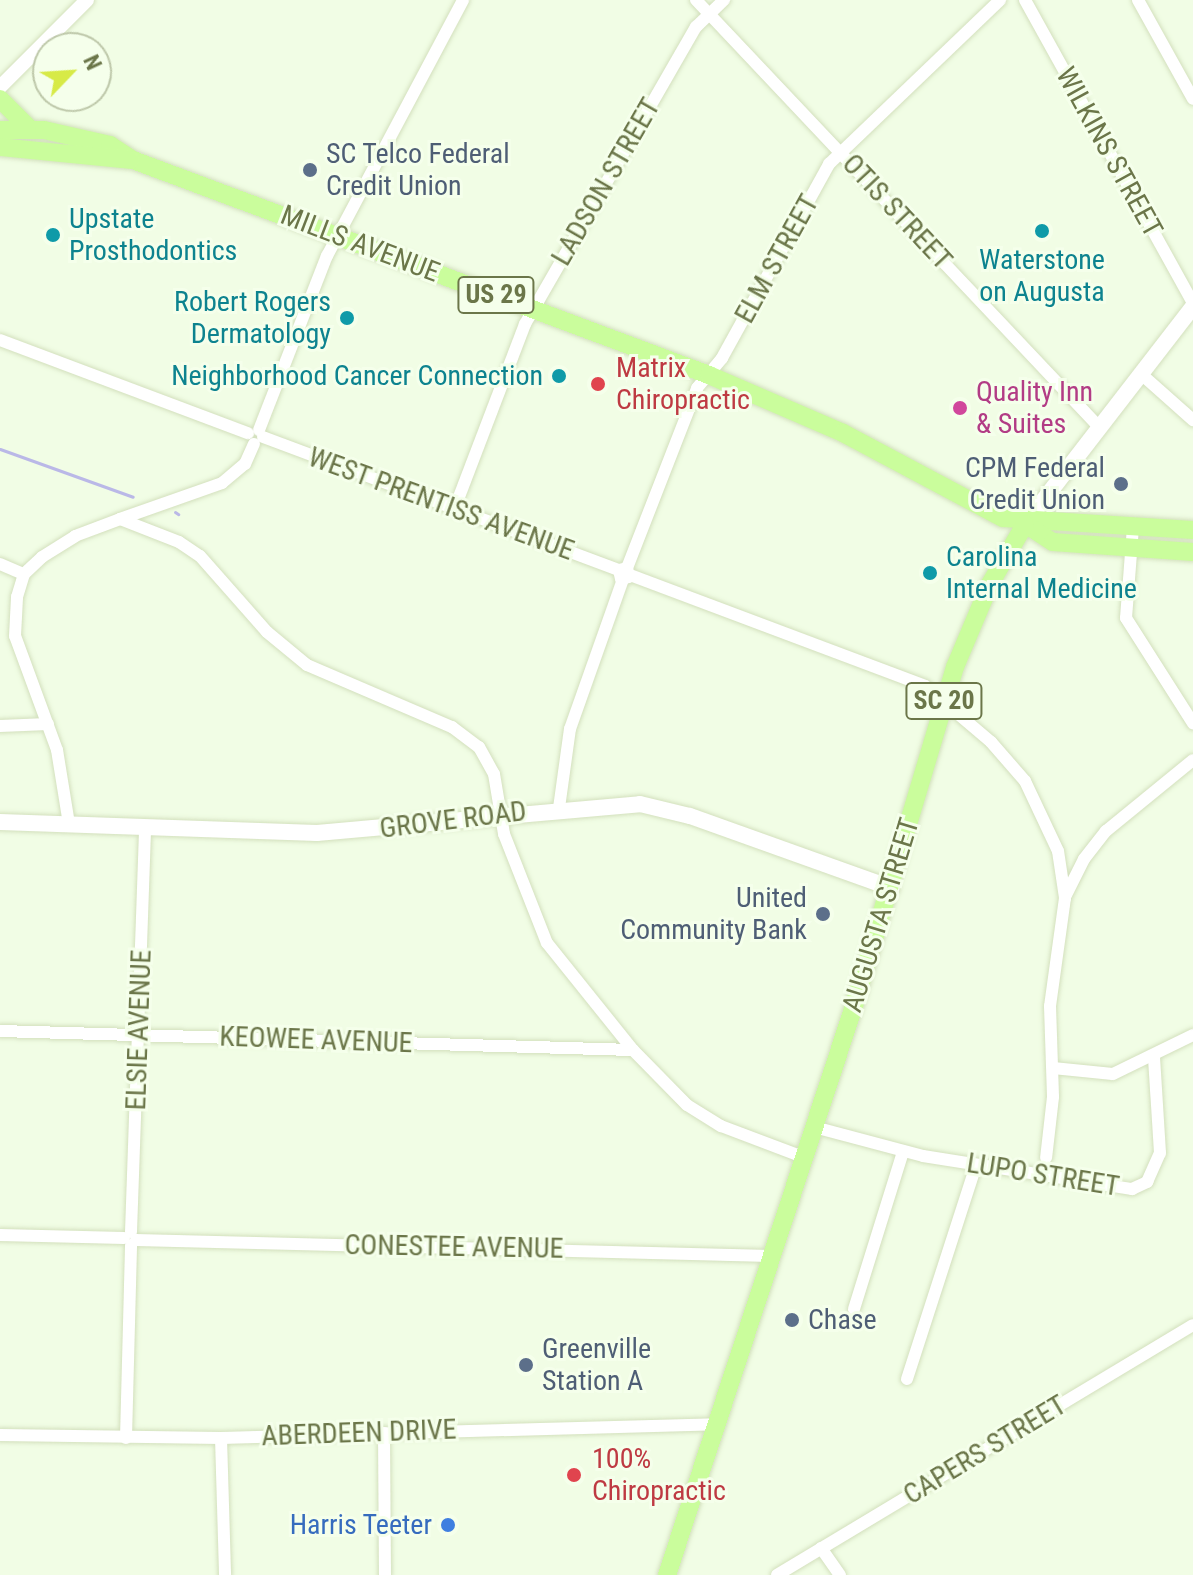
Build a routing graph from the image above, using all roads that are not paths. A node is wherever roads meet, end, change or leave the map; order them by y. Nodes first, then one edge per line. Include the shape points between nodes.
1 (87, 0) edge
2 (463, 0) edge
3 (696, 0) edge
4 (724, 0) edge
5 (1000, 0) edge
6 (1025, 0) edge
7 (1138, 0) edge
8 (708, 12) junction
9 (0, 87) edge
10 (0, 99) edge
11 (1193, 99) edge
12 (0, 130) edge
13 (31, 130) junction
14 (0, 147) edge
15 (838, 150) junction
16 (133, 160) junction
17 (339, 236) junction
18 (1193, 305) edge
19 (533, 310) junction
20 (0, 340) edge
21 (1140, 373) junction
22 (709, 375) junction
23 (1193, 420) edge
24 (1097, 425) junction
25 (256, 436) junction
26 (454, 510) junction
27 (120, 519) junction
28 (1025, 524) junction
29 (1133, 527) junction
30 (1193, 530) edge
31 (1130, 550) junction
32 (1193, 552) edge
33 (0, 564) edge
34 (625, 573) junction
35 (24, 574) junction
36 (945, 700) junction
37 (1193, 723) edge
38 (48, 724) junction
39 (0, 726) edge
40 (1193, 760) edge
41 (559, 808) junction
42 (502, 815) junction
43 (0, 822) edge
44 (69, 824) junction
45 (145, 828) junction
46 (891, 888) junction
47 (1065, 898) junction
48 (0, 1031) edge
49 (139, 1035) junction
50 (1193, 1035) edge
51 (633, 1050) junction
52 (1154, 1057) junction
53 (1053, 1068) junction
54 (814, 1127) junction
55 (903, 1152) junction
56 (803, 1157) junction
57 (1046, 1158) dead end
58 (976, 1166) junction
59 (0, 1235) edge
60 (130, 1239) junction
61 (771, 1256) junction
62 (854, 1309) dead end
63 (1193, 1325) edge
64 (907, 1379) dead end
65 (717, 1424) junction
66 (384, 1433) junction
67 (0, 1435) edge
68 (126, 1438) junction
69 (221, 1438) junction
70 (821, 1548) junction
71 (225, 1575) edge
72 (385, 1575) edge
73 (667, 1575) edge
74 (777, 1575) edge
75 (840, 1575) edge

1 - 9 street
2 - 17 street
3 - 8 street, OTIS STREET
4 - 8 street, LADSON STREET
5 - 15 street, ELM STREET
6 - 18 street, WILKINS STREET
7 - 11 street
8 - 15 street, OTIS STREET
8 - 19 street, LADSON STREET
10 - 13 main road
12 - 13 main road, MILLS AVENUE / US 29
13 - 16 main road, MILLS AVENUE / US 29 via 110,145
14 - 16 main road, MILLS AVENUE / US 29
15 - 22 street, ELM STREET
15 - 24 street, OTIS STREET
16 - 17 main road, MILLS AVENUE / US 29
17 - 19 main road, MILLS AVENUE / US 29
17 - 25 street
18 - 21 main road, AUGUSTA STREET / SC 20
19 - 22 main road, MILLS AVENUE / US 29
19 - 26 street, LADSON STREET
20 - 25 street, WEST PRENTISS AVENUE
21 - 23 street
21 - 24 main road, AUGUSTA STREET / SC 20
22 - 28 main road, MILLS AVENUE / US 29 via 827,425 996,515
22 - 34 street, ELM STREET via 697,388
24 - 28 main road, AUGUSTA STREET / SC 20
25 - 26 street, WEST PRENTISS AVENUE
25 - 27 street via 245,464 222,483
26 - 34 street, WEST PRENTISS AVENUE
27 - 35 street via 58,545
27 - 42 street via 200,556 267,632 307,665 466,735 489,762
28 - 29 main road, US 29
28 - 31 main road, US 29 via 1053,542
28 - 36 main road, AUGUSTA STREET / SC 20 via 973,618
29 - 30 main road, US 29
29 - 31 street
31 - 32 main road, US 29
31 - 37 street via 1126,618
33 - 35 street
34 - 36 street, WEST PRENTISS AVENUE via 925,686
34 - 41 street, ELM STREET via 570,729
35 - 38 street via 15,636
36 - 46 main road, AUGUSTA STREET / SC 20
36 - 47 street, WEST PRENTISS AVENUE via 991,742 1034,795 1058,851
38 - 39 street
38 - 44 street
40 - 47 street via 1106,831 1084,859
41 - 42 main road, GROVE ROAD
41 - 46 main road, GROVE ROAD via 640,804 672,810
42 - 45 main road, GROVE ROAD via 344,832
42 - 51 street via 504,834 547,943
43 - 44 main road, GROVE ROAD
44 - 45 main road, GROVE ROAD
45 - 49 street, ELSIE AVENUE
46 - 54 main road, AUGUSTA STREET
47 - 53 street via 1052,980
48 - 49 street, KEOWEE AVENUE
49 - 51 street, KEOWEE AVENUE
49 - 60 street, ELSIE AVENUE
50 - 52 street
51 - 56 street via 704,1117
52 - 53 street via 1113,1074
52 - 58 street, LUPO STREET via 1160,1153 1139,1187
53 - 57 street
54 - 55 street, LUPO STREET
54 - 56 main road, AUGUSTA STREET
55 - 58 street, LUPO STREET
55 - 62 street
56 - 61 main road, AUGUSTA STREET
58 - 64 street
59 - 60 street, CONESTEE AVENUE
60 - 61 street, CONESTEE AVENUE
60 - 68 street, ELSIE AVENUE
61 - 65 main road, AUGUSTA STREET
63 - 70 street, CAPERS STREET
65 - 66 street, ABERDEEN DRIVE
65 - 73 main road, AUGUSTA STREET
66 - 69 street, ABERDEEN DRIVE
66 - 72 street
67 - 68 street, ABERDEEN DRIVE
68 - 69 street, ABERDEEN DRIVE
69 - 71 street
70 - 74 street, CAPERS STREET
70 - 75 street

